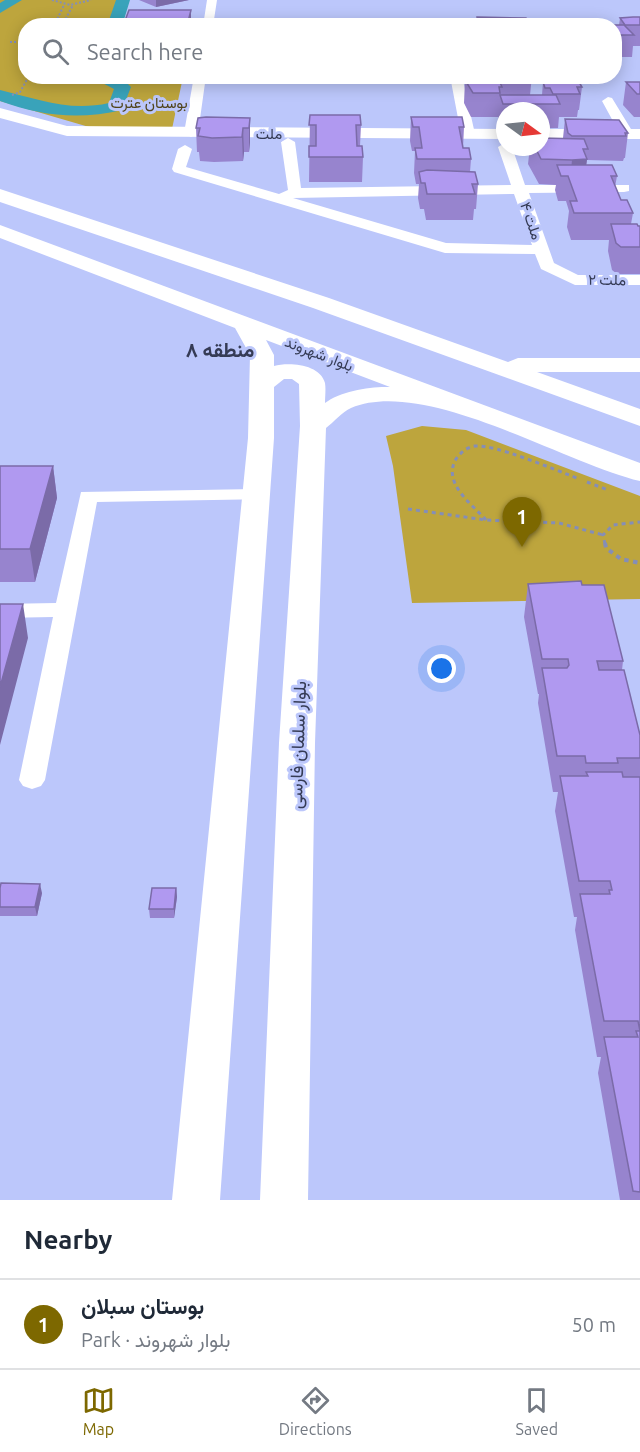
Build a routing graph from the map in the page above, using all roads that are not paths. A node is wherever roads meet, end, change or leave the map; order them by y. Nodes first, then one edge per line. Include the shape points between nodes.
1 (212, 0) edge
2 (209, 18) edge
3 (199, 84) edge
4 (458, 84) edge
5 (608, 101) dead end
6 (0, 113) edge
7 (468, 134) junction
8 (550, 134) edge
9 (633, 134) edge
10 (496, 139) edge
11 (188, 141) junction
12 (288, 142) dead end
13 (509, 156) edge
14 (624, 188) dead end
15 (520, 189) junction
16 (295, 192) junction
17 (0, 195) edge
18 (281, 199) junction
19 (0, 231) edge
20 (541, 250) junction
21 (575, 280) joint
22 (640, 280) edge
23 (246, 327) junction
24 (494, 365) junction
25 (640, 365) edge
26 (264, 383) junction
27 (439, 399) junction
28 (640, 418) edge
29 (313, 426) junction
30 (640, 473) edge
31 (256, 495) junction
32 (66, 610) junction
33 (0, 611) edge
34 (32, 780) dead end
35 (196, 1200) edge
36 (284, 1200) edge

1 - 2 street
3 - 11 street
4 - 7 street
5 - 9 street
6 - 11 street, ملت via 67,131
7 - 10 street, ملت
7 - 11 street, ملت
8 - 9 street
11 - 18 street via 179,169
12 - 16 street
13 - 15 street, ملت ۴
14 - 15 street
15 - 16 street
15 - 20 street, ملت ۴
16 - 18 street
17 - 24 main road
18 - 20 street via 445,248
19 - 23 main road, بلوار شهروند
20 - 21 street, ملت ۴ via 547,266
21 - 22 street, ملت ۲
23 - 26 main road via 262,355
23 - 27 main road, بلوار شهروند
24 - 25 main road
24 - 28 main road
26 - 29 main road, بلوار سلمان فارسی via 268,376 280,372 306,375 312,382
26 - 31 main road
27 - 29 main road via 379,394 341,403
27 - 30 main road, بلوار شهروند
29 - 36 main road, بلوار سلمان فارسی via 297,743
31 - 32 street via 88,496
31 - 35 main road
32 - 33 street
32 - 34 street

